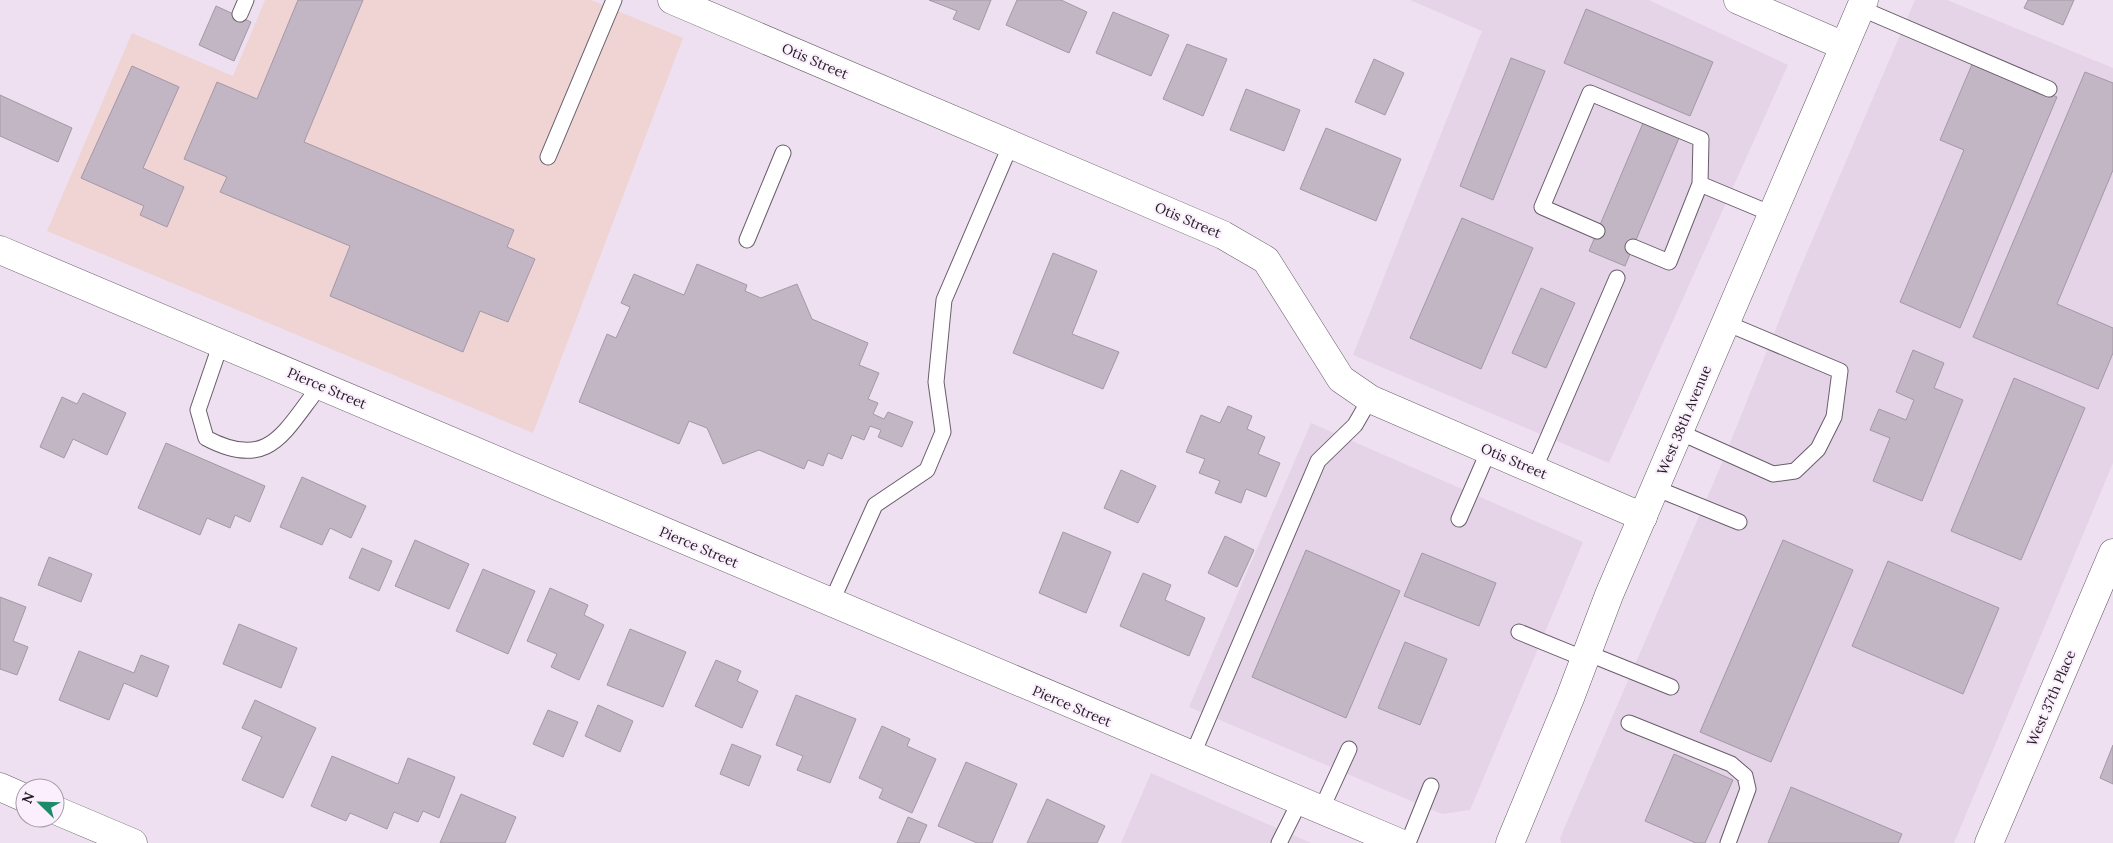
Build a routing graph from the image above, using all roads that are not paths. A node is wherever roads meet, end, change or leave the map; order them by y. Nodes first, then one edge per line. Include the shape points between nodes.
1 (614, 0) edge
2 (672, 0) edge
3 (1738, 0) edge
4 (1862, 4) edge
5 (1844, 46) junction
6 (2049, 88) dead end
7 (1011, 144) junction
8 (783, 153) dead end
9 (548, 157) dead end
10 (1700, 184) junction
11 (1772, 214) junction
12 (1597, 232) dead end
13 (747, 240) dead end
14 (1633, 247) dead end
15 (0, 250) edge
16 (1617, 278) dead end
17 (1726, 323) junction
18 (221, 344) junction
19 (320, 386) junction
20 (1370, 399) junction
21 (1680, 432) junction
22 (1489, 450) junction
23 (1534, 470) junction
24 (1655, 488) junction
25 (1643, 517) junction
26 (1459, 518) dead end
27 (1739, 522) dead end
28 (2113, 553) edge
29 (831, 603) junction
30 (1519, 632) dead end
31 (1586, 656) junction
32 (1671, 687) dead end
33 (1629, 723) dead end
34 (1349, 750) dead end
35 (1192, 756) junction
36 (1431, 786) dead end
37 (0, 787) edge
38 (15, 794) edge
39 (1310, 806) junction
40 (65, 814) edge
41 (133, 843) edge
42 (1279, 843) edge
43 (1400, 843) edge
44 (1408, 843) edge
45 (1510, 843) edge
46 (1728, 843) edge
47 (1989, 843) edge

1 - 9 lane
2 - 7 street, Otis Street
3 - 5 street
4 - 5 street, West 38th Avenue
4 - 6 lane
5 - 11 street, West 38th Avenue
7 - 20 street, Otis Street via 1223,235 1266,260 1342,379
7 - 29 lane via 944,300 936,382 943,432 927,470 875,505
8 - 13 lane
10 - 11 lane
10 - 12 lane via 1701,139 1590,92 1542,207
10 - 14 lane via 1669,262
11 - 17 street, West 38th Avenue
15 - 18 street, Pierce Street
16 - 23 lane
17 - 21 street, West 38th Avenue
17 - 21 lane via 1840,371 1834,417 1818,449 1795,471 1773,474
18 - 19 street, Pierce Street
18 - 19 lane via 198,410 206,438 225,448 251,452 273,444
19 - 29 street, Pierce Street
20 - 22 street, Otis Street
20 - 35 lane via 1355,425 1318,462
21 - 24 street, West 38th Avenue
22 - 23 street, Otis Street
22 - 26 lane
23 - 25 street, Otis Street
24 - 25 street, West 38th Avenue
24 - 27 lane
25 - 31 street, West 38th Avenue
28 - 47 street, West 37th Place
29 - 35 street, Pierce Street
30 - 31 lane
31 - 32 lane
31 - 45 street, West 38th Avenue
33 - 46 lane via 1730,764 1745,776 1748,789
34 - 39 lane
35 - 39 street, Pierce Street
36 - 44 lane
37 - 38 street
39 - 42 lane
39 - 43 street, Pierce Street
40 - 41 street

